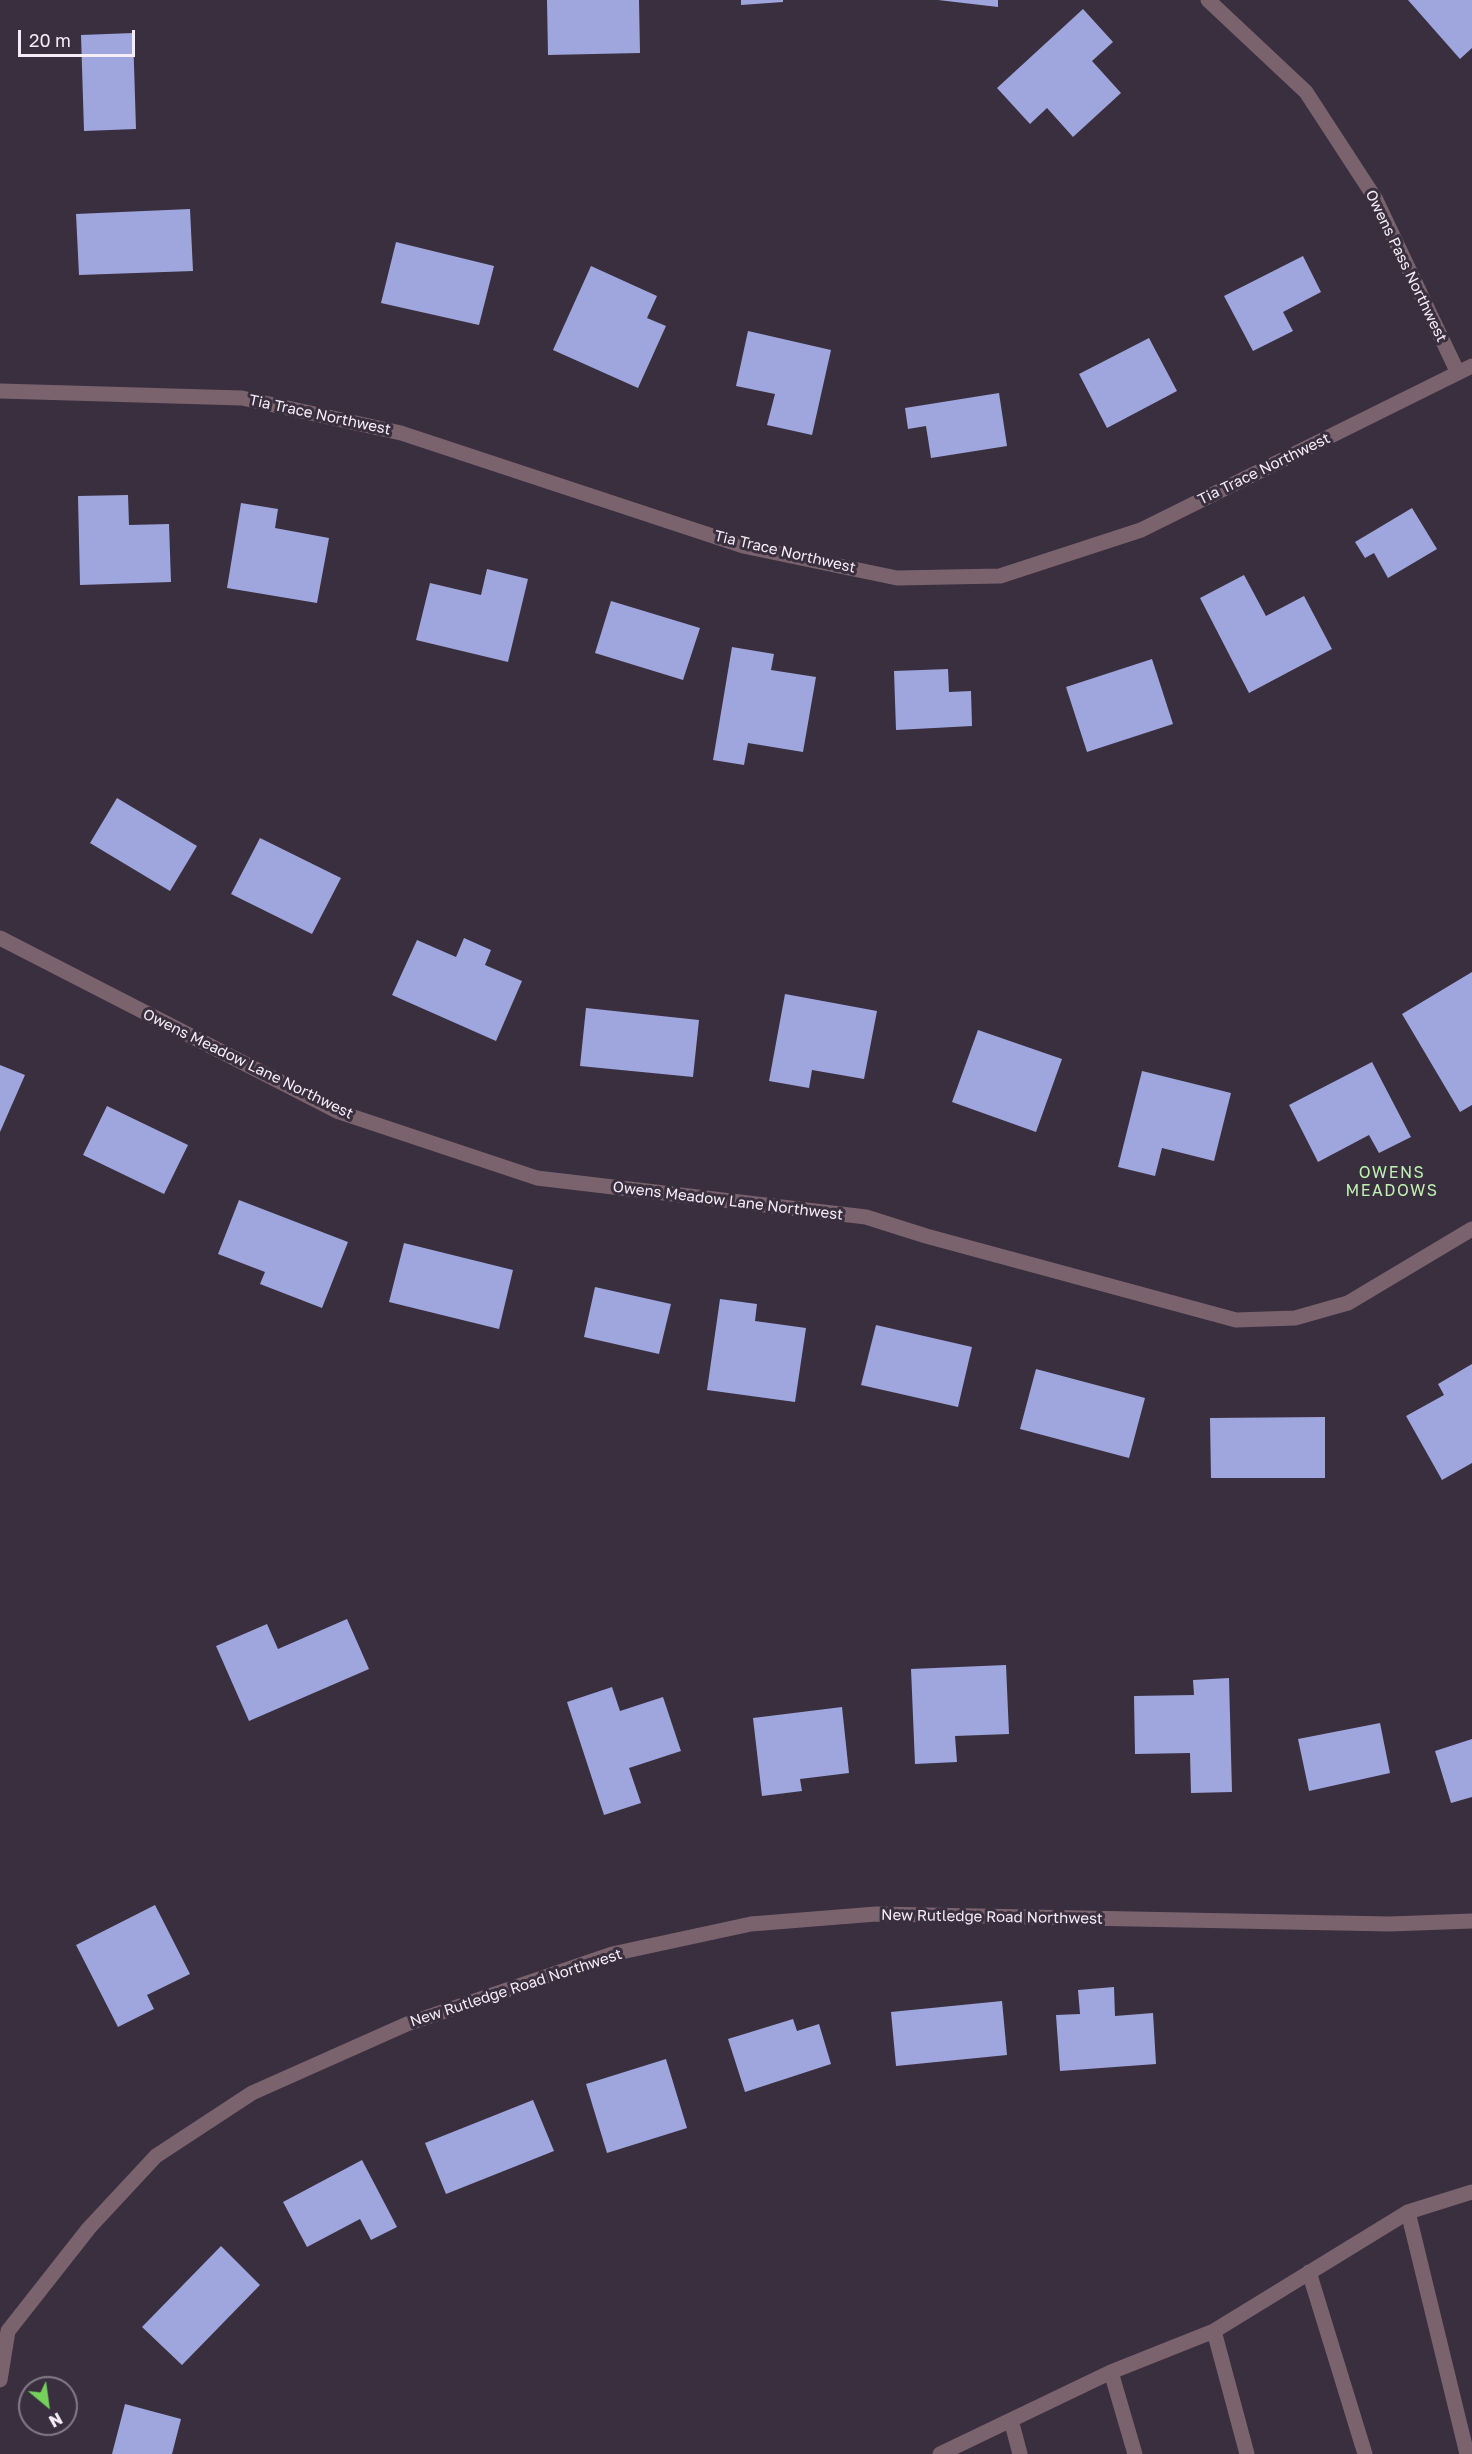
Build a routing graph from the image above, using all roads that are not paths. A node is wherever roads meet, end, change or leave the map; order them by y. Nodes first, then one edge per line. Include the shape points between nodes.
1 (1208, 0) edge
2 (1465, 370) edge
3 (0, 391) edge
4 (0, 938) edge
5 (1472, 1229) edge
6 (1472, 1921) edge
7 (1472, 2192) edge
8 (1408, 2212) junction
9 (1309, 2272) junction
10 (4, 2330) edge
11 (1214, 2331) junction
12 (1111, 2372) junction
13 (0, 2380) edge
14 (1011, 2420) junction
15 (940, 2454) edge
16 (1020, 2454) edge
17 (1135, 2454) edge
18 (1246, 2454) edge
19 (1365, 2454) edge
20 (1467, 2454) edge

1 - 2 street, Owens Pass Northwest via 1306,92 1375,198
2 - 3 street, Tia Trace Northwest via 1141,530 1000,576 897,578 743,546 400,433 242,398
4 - 5 street, Owens Meadow Lane Northwest via 339,1112 537,1178 866,1217 1236,1320 1295,1318 1348,1303
6 - 10 street, New Rutledge Road Northwest via 1390,1924 876,1914 751,1924 612,1954 407,2024 252,2093 156,2156 88,2228
7 - 8 street
8 - 9 street
8 - 20 street
9 - 11 street
9 - 19 street
10 - 13 street, New Rutledge Road Northwest
11 - 12 street
11 - 18 street
12 - 14 street
12 - 17 street
14 - 15 street
14 - 16 street

